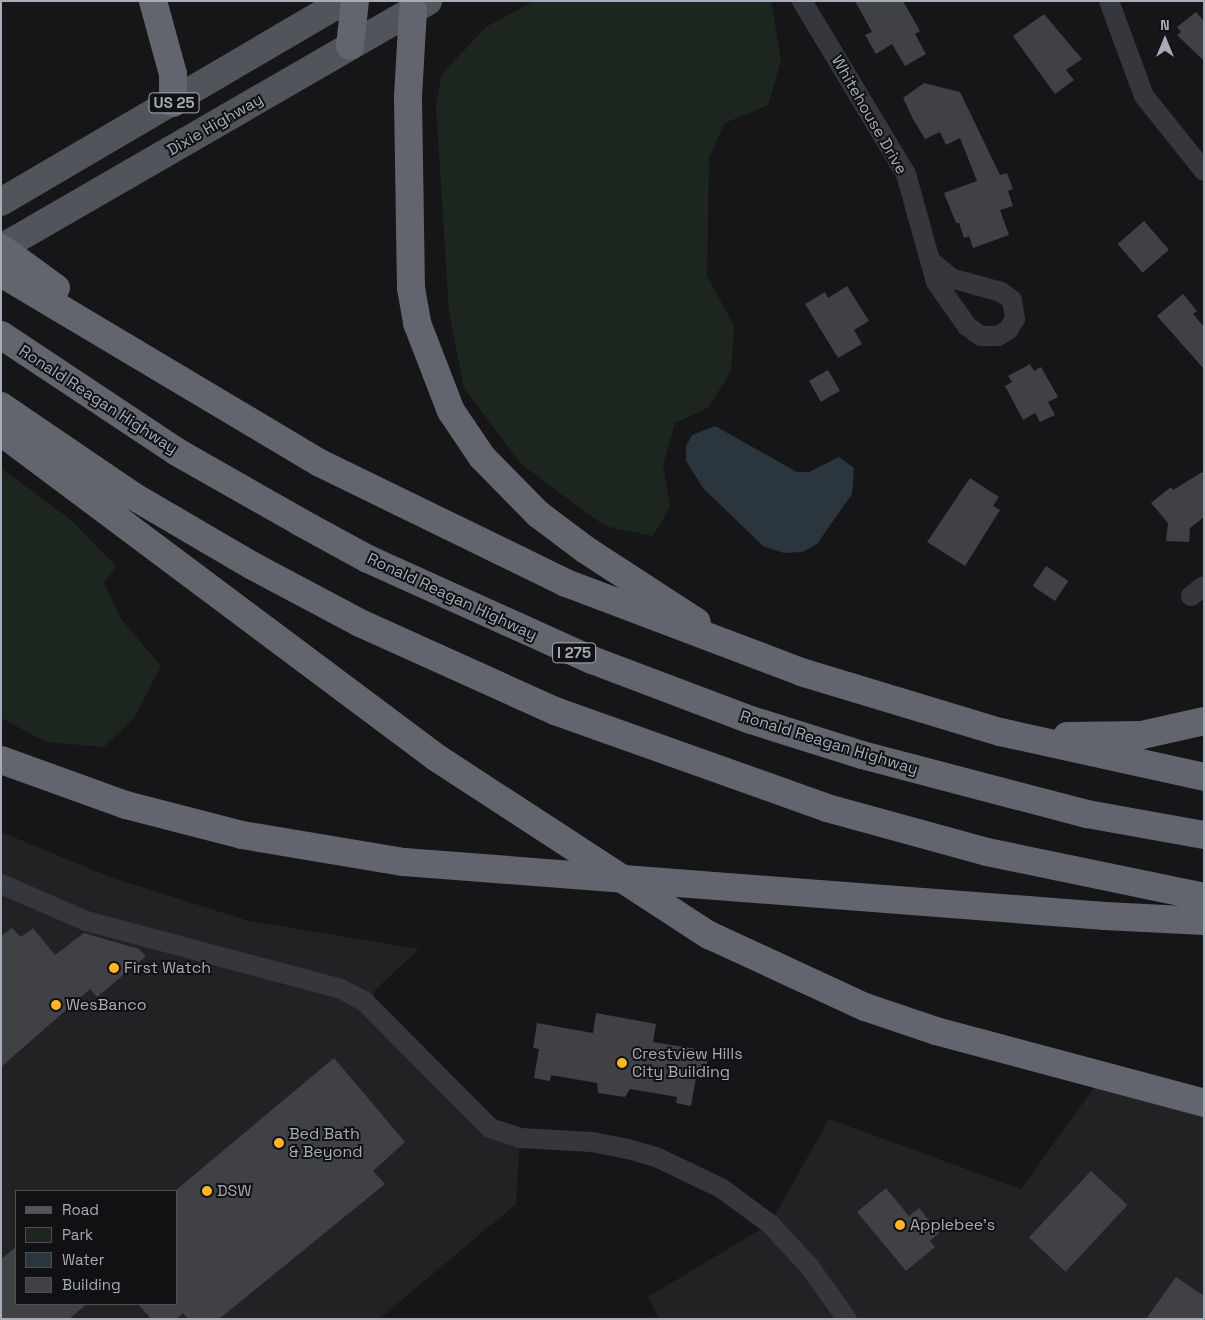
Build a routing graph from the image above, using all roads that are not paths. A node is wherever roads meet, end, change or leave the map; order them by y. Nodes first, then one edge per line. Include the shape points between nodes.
1 (153, 1) edge
2 (344, 1) edge
3 (355, 1) edge
4 (802, 1) edge
5 (1109, 1) edge
6 (421, 6) edge
7 (350, 46) junction
8 (173, 103) junction
9 (1204, 171) edge
10 (1, 202) edge
11 (1, 248) edge
12 (934, 263) dead end
13 (22, 279) edge
14 (1, 335) edge
15 (1, 406) edge
16 (1, 432) edge
17 (740, 650) junction
18 (1204, 721) edge
19 (1000, 732) junction
20 (1, 760) edge
21 (1204, 777) edge
22 (1204, 835) edge
23 (1, 884) edge
24 (1204, 897) edge
25 (1204, 921) edge
26 (1204, 1103) edge
27 (847, 1319) edge

1 - 8 highway via 173,74
2 - 8 main road, US 25
3 - 7 highway
4 - 12 street, Whitehouse Drive via 906,174
5 - 9 street via 1144,96
6 - 7 main road, Dixie Highway / US 25
6 - 17 highway via 408,98 411,288 417,323 451,411 482,457 538,514 602,561
7 - 11 main road, Dixie Highway / US 25
8 - 10 main road, US 25
11 - 13 highway
13 - 17 highway via 320,463 487,547 636,611
14 - 22 highway, Ronald Reagan Highway / I 275 via 177,452 300,522 394,571 592,660 751,720 862,755 1087,814
15 - 24 highway via 133,496 253,566 360,623 555,711 827,808 987,852
16 - 26 highway, bridge via 437,758 709,935 865,1006 936,1031
17 - 19 highway
18 - 19 highway via 1172,730 1112,738
19 - 21 highway
20 - 25 highway via 126,805 242,835 404,862
23 - 27 street via 86,920 341,989 365,1002 490,1128 520,1138 592,1142 656,1157 721,1188 770,1224 809,1266

